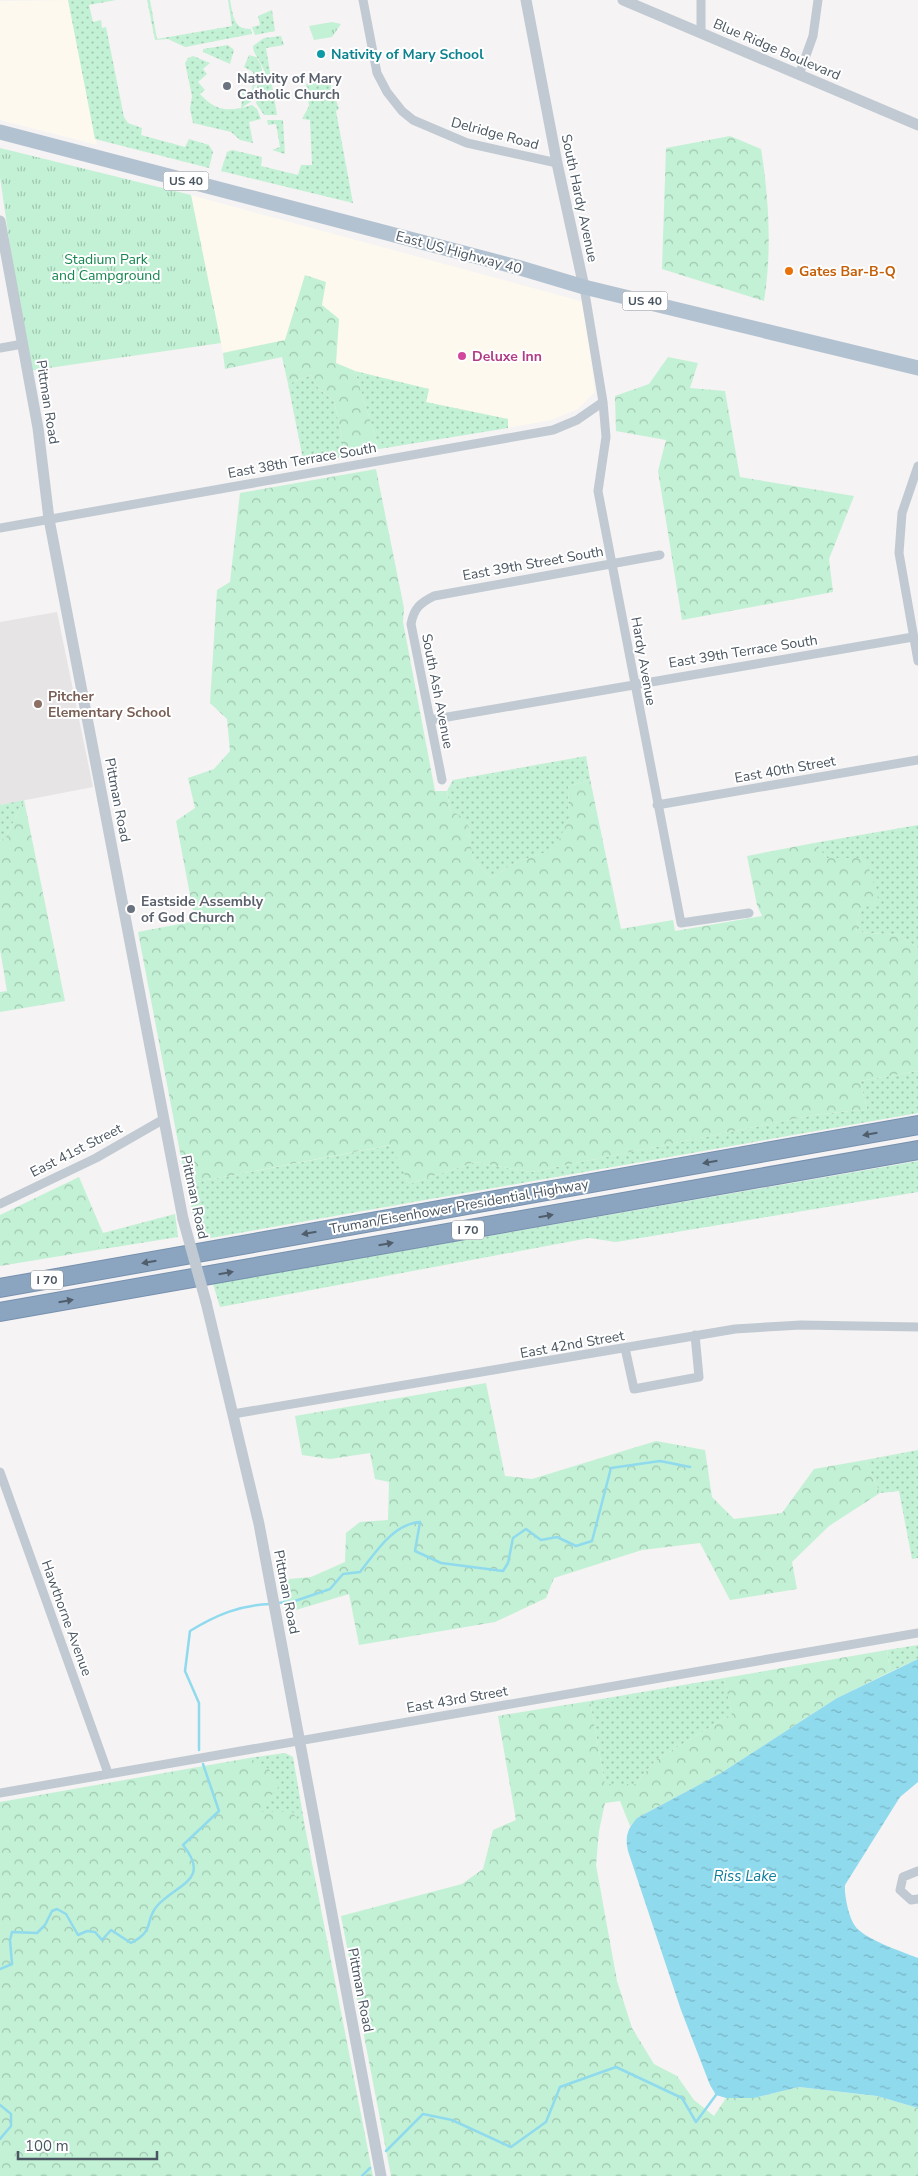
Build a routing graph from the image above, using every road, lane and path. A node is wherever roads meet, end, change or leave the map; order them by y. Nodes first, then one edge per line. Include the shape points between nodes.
1 (363, 0) edge
2 (526, 0) edge
3 (623, 0) edge
4 (701, 0) edge
5 (818, 0) edge
6 (701, 33) junction
7 (799, 74) junction
8 (918, 125) edge
9 (0, 132) edge
10 (557, 163) junction
11 (0, 221) edge
12 (584, 287) junction
13 (23, 344) junction
14 (0, 348) edge
15 (918, 368) edge
16 (603, 402) junction
17 (918, 466) edge
18 (49, 519) junction
19 (0, 528) edge
20 (660, 556) dead end
21 (612, 563) junction
22 (416, 608) joint
23 (913, 637) junction
24 (918, 661) edge
25 (634, 684) junction
26 (430, 720) junction
27 (918, 760) edge
28 (442, 780) dead end
29 (657, 805) junction
30 (749, 913) dead end
31 (164, 1119) junction
32 (918, 1125) edge
33 (918, 1150) edge
34 (0, 1204) edge
35 (0, 1288) edge
36 (0, 1312) edge
37 (918, 1327) edge
38 (695, 1336) junction
39 (625, 1348) junction
40 (233, 1414) junction
41 (0, 1472) edge
42 (918, 1633) edge
43 (299, 1741) junction
44 (108, 1773) junction
45 (0, 1793) edge
46 (918, 1871) edge
47 (918, 1899) edge
48 (381, 2176) edge

1 - 10 street, Delridge Road via 377,73 402,111 413,120 467,143
2 - 10 street, South Hardy Avenue
3 - 6 street, Blue Ridge Boulevard
4 - 6 street
5 - 7 street via 813,36
6 - 7 street, Blue Ridge Boulevard
7 - 8 street, Blue Ridge Boulevard
9 - 12 main road, East US Highway 40 / US 40
10 - 12 street, South Hardy Avenue
11 - 13 street, Pittman Road
12 - 15 main road, East US Highway 40 / US 40
12 - 16 street, South Hardy Avenue
13 - 14 street
13 - 18 street, Pittman Road
16 - 18 street, East 38th Terrace South via 577,420 553,430
16 - 21 street, Hardy Avenue via 606,437 598,491
17 - 23 street via 902,513 899,553
18 - 19 street, East 38th Terrace South
18 - 31 street, Pittman Road
20 - 21 street, East 39th Street South
21 - 22 street, East 39th Street South via 434,596
21 - 25 street, Hardy Avenue
22 - 26 street, South Ash Avenue via 411,624
23 - 24 street
23 - 25 street, East 39th Terrace South
25 - 26 street, East 39th Terrace South
25 - 29 street, Hardy Avenue
26 - 28 street, South Ash Avenue
27 - 29 street, East 40th Street
29 - 30 street, Hardy Avenue via 681,924
31 - 34 street, East 41st Street via 96,1158
31 - 40 street, Pittman Road, bridge via 183,1219
32 -> 35 highway, Truman/Eisenhower Presidential Highway / I 70
36 -> 33 highway, Truman/Eisenhower Presidential Highway / I 70
37 - 38 street, East 42nd Street via 801,1325 735,1329
38 - 39 street, East 42nd Street
38 - 39 street via 699,1377 634,1388
39 - 40 street, East 42nd Street
40 - 43 street, Pittman Road via 259,1524
41 - 44 street, Hawthorne Avenue
42 - 43 street, East 43rd Street
43 - 44 street, East 43rd Street
43 - 48 street, Pittman Road
44 - 45 street, East 43rd Street
46 - 47 street via 903,1877 900,1890 911,1900

